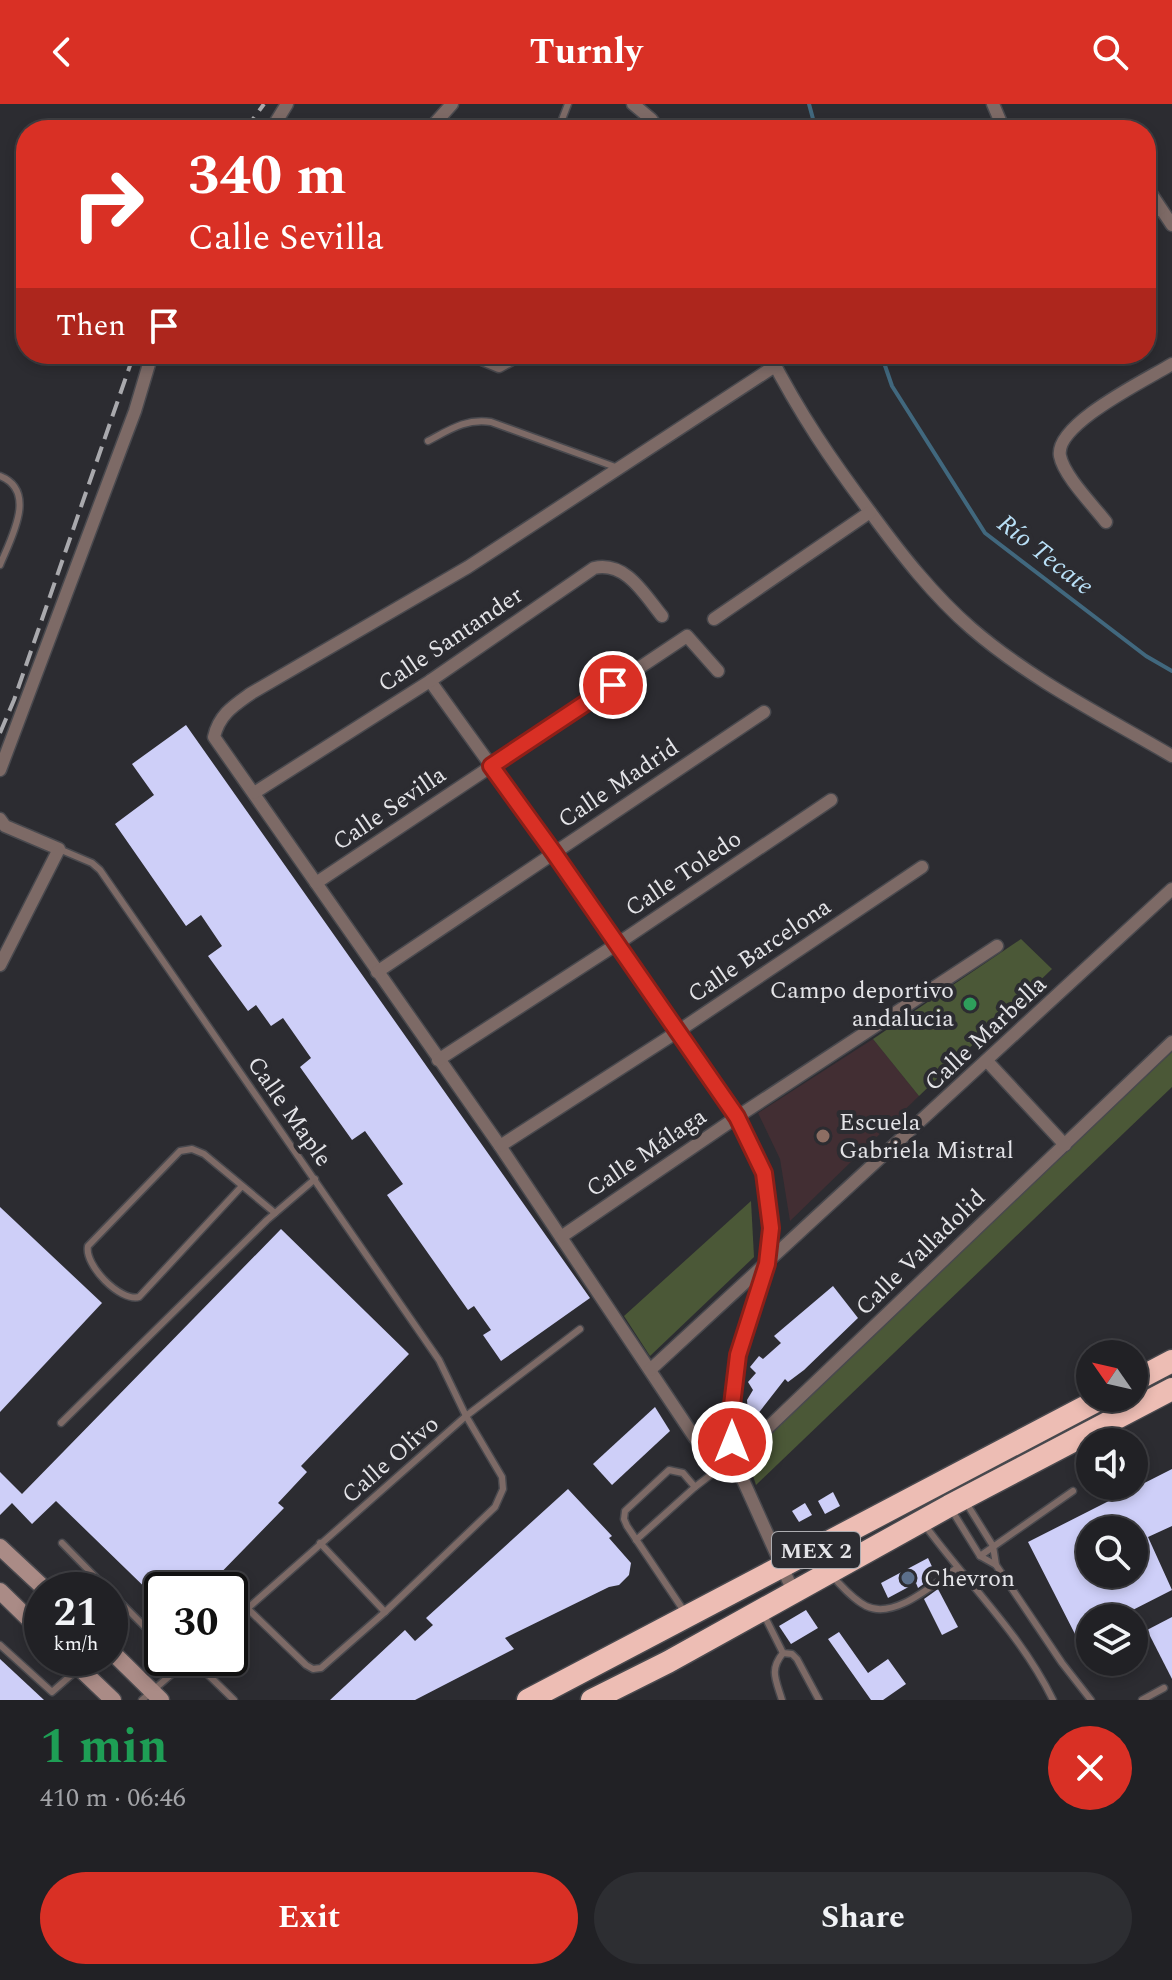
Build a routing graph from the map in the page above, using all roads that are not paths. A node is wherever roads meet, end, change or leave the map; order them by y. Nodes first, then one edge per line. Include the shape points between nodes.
1 (452, 104) edge
2 (633, 104) edge
3 (438, 120) edge
4 (652, 120) edge
5 (1156, 202) edge
6 (1160, 208) junction
7 (1156, 211) edge
8 (1172, 225) edge
9 (149, 364) edge
10 (766, 364) edge
11 (774, 364) edge
12 (1172, 364) edge
13 (428, 441) dead end
14 (618, 468) junction
15 (0, 476) edge
16 (870, 512) junction
17 (1106, 522) dead end
18 (0, 565) edge
19 (662, 616) dead end
20 (714, 619) dead end
21 (718, 671) dead end
22 (430, 681) junction
23 (764, 712) dead end
24 (1172, 756) edge
25 (491, 766) junction
26 (0, 770) edge
27 (254, 793) junction
28 (831, 800) dead end
29 (0, 819) edge
30 (59, 849) junction
31 (554, 853) junction
32 (922, 867) dead end
33 (316, 883) junction
34 (1172, 889) edge
35 (617, 944) junction
36 (997, 946) dead end
37 (0, 965) edge
38 (377, 972) junction
39 (677, 1032) junction
40 (1172, 1042) edge
41 (438, 1060) junction
42 (987, 1061) junction
43 (737, 1117) junction
44 (1065, 1145) junction
45 (500, 1146) junction
46 (315, 1179) junction
47 (242, 1186) junction
48 (275, 1213) junction
49 (561, 1237) junction
50 (767, 1264) junction
51 (580, 1329) dead end
52 (1172, 1361) edge
53 (650, 1370) junction
54 (1148, 1374) edge
55 (1172, 1389) edge
56 (1076, 1412) edge
57 (466, 1416) junction
58 (61, 1423) dead end
59 (734, 1460) junction
60 (721, 1467) junction
61 (695, 1487) junction
62 (1073, 1491) dead end
63 (956, 1502) junction
64 (921, 1521) junction
65 (636, 1540) junction
66 (62, 1543) dead end
67 (320, 1543) junction
68 (993, 1546) junction
69 (0, 1547) edge
70 (980, 1556) junction
71 (996, 1565) junction
72 (782, 1568) junction
73 (957, 1568) junction
74 (27, 1572) edge
75 (90, 1572) edge
76 (828, 1572) junction
77 (0, 1591) edge
78 (793, 1591) junction
79 (248, 1609) joint
80 (128, 1610) edge
81 (761, 1610) junction
82 (385, 1612) junction
83 (24, 1614) edge
84 (688, 1617) junction
85 (144, 1626) edge
86 (0, 1645) edge
87 (783, 1653) junction
88 (24, 1667) edge
89 (128, 1670) edge
90 (34, 1676) edge
91 (66, 1676) edge
92 (88, 1676) edge
93 (173, 1676) edge
94 (209, 1676) edge
95 (1164, 1688) dead end
96 (152, 1697) edge
97 (113, 1700) edge
98 (234, 1700) edge
99 (528, 1700) edge
100 (592, 1700) edge
101 (782, 1700) edge
102 (819, 1700) edge
103 (1053, 1700) edge
104 (1091, 1700) edge
105 (1142, 1700) edge

1 - 3 street
2 - 4 street
5 - 6 street
6 - 7 street
6 - 8 street
9 - 26 street
10 - 14 street
11 - 16 street via 812,433
12 - 17 street via 1085,417 1059,448 1068,472
13 - 14 lane via 479,420
14 - 27 street via 468,567 233,706 214,737
15 - 18 lane via 17,487 21,499
16 - 20 street
16 - 24 street via 894,546 972,628 1044,681
19 - 22 street, Calle Santander via 623,572 594,568
21 - 25 street, Calle Sevilla via 687,636
22 - 25 street
22 - 27 street, Calle Santander
23 - 31 street, Calle Madrid
25 - 31 street
25 - 33 street, Calle Sevilla
27 - 33 street
28 - 35 street, Calle Toledo
29 - 30 street
30 - 37 street
30 - 46 lane, Calle Maple via 100,870
31 - 35 street
31 - 38 street, Calle Madrid
32 - 39 street, Calle Barcelona
33 - 38 street
34 - 42 street, Calle Marbella
35 - 39 street
35 - 41 street, Calle Toledo
36 - 43 street, Calle Málaga
38 - 41 street
39 - 43 street
39 - 45 street, Calle Barcelona
40 - 44 street, Calle Valladolid
41 - 45 street
42 - 44 street
42 - 50 street, Calle Marbella
43 - 49 street, Calle Málaga
43 - 50 street via 764,1173 771,1228
44 - 59 street, Calle Valladolid
45 - 49 street
46 - 48 lane
46 - 57 lane, Calle Maple via 439,1360
47 - 47 lane via 204,1154 180,1151 88,1246 89,1262 121,1296 139,1297
47 - 48 lane
48 - 58 lane
49 - 53 street
50 - 53 street, Calle Marbella
50 - 59 street via 738,1355 731,1414
51 - 57 lane, Calle Olivo
52 - 54 highway
53 - 60 street
55 - 63 highway, MEX 2
56 - 72 highway, MEX 2
57 - 67 lane, Calle Olivo
57 - 82 lane, Calle Maple via 502,1477 501,1495 495,1507
59 - 60 street, Calle Valladolid
59 - 72 street
60 - 61 lane
61 - 65 lane
61 - 65 lane via 683,1473 669,1470 647,1489 625,1511
62 - 68 lane
63 - 64 highway, MEX 2
63 - 68 lane
63 - 70 lane
64 - 73 lane
64 - 76 highway, MEX 2
65 - 84 lane
66 - 75 lane
67 - 79 lane, Calle Olivo
67 - 82 lane
68 - 70 lane
68 - 71 lane
69 - 74 street
70 - 71 lane
71 - 104 lane
72 - 78 street
72 - 84 highway, MEX 2
73 - 76 lane via 905,1601 878,1610 861,1603
73 - 103 lane via 1028,1654
76 - 78 highway, MEX 2
77 - 83 street
78 - 81 highway, MEX 2
79 - 82 lane, Calle Maple via 313,1669 321,1668
80 - 85 lane
81 - 87 lane
81 - 100 highway, MEX 2
84 - 99 highway, MEX 2
86 - 88 lane
87 - 101 lane via 774,1672
87 - 102 lane via 797,1659
89 - 96 street
90 - 91 lane via 52,1692
92 - 97 street
93 - 96 lane
94 - 98 lane
95 - 105 lane

